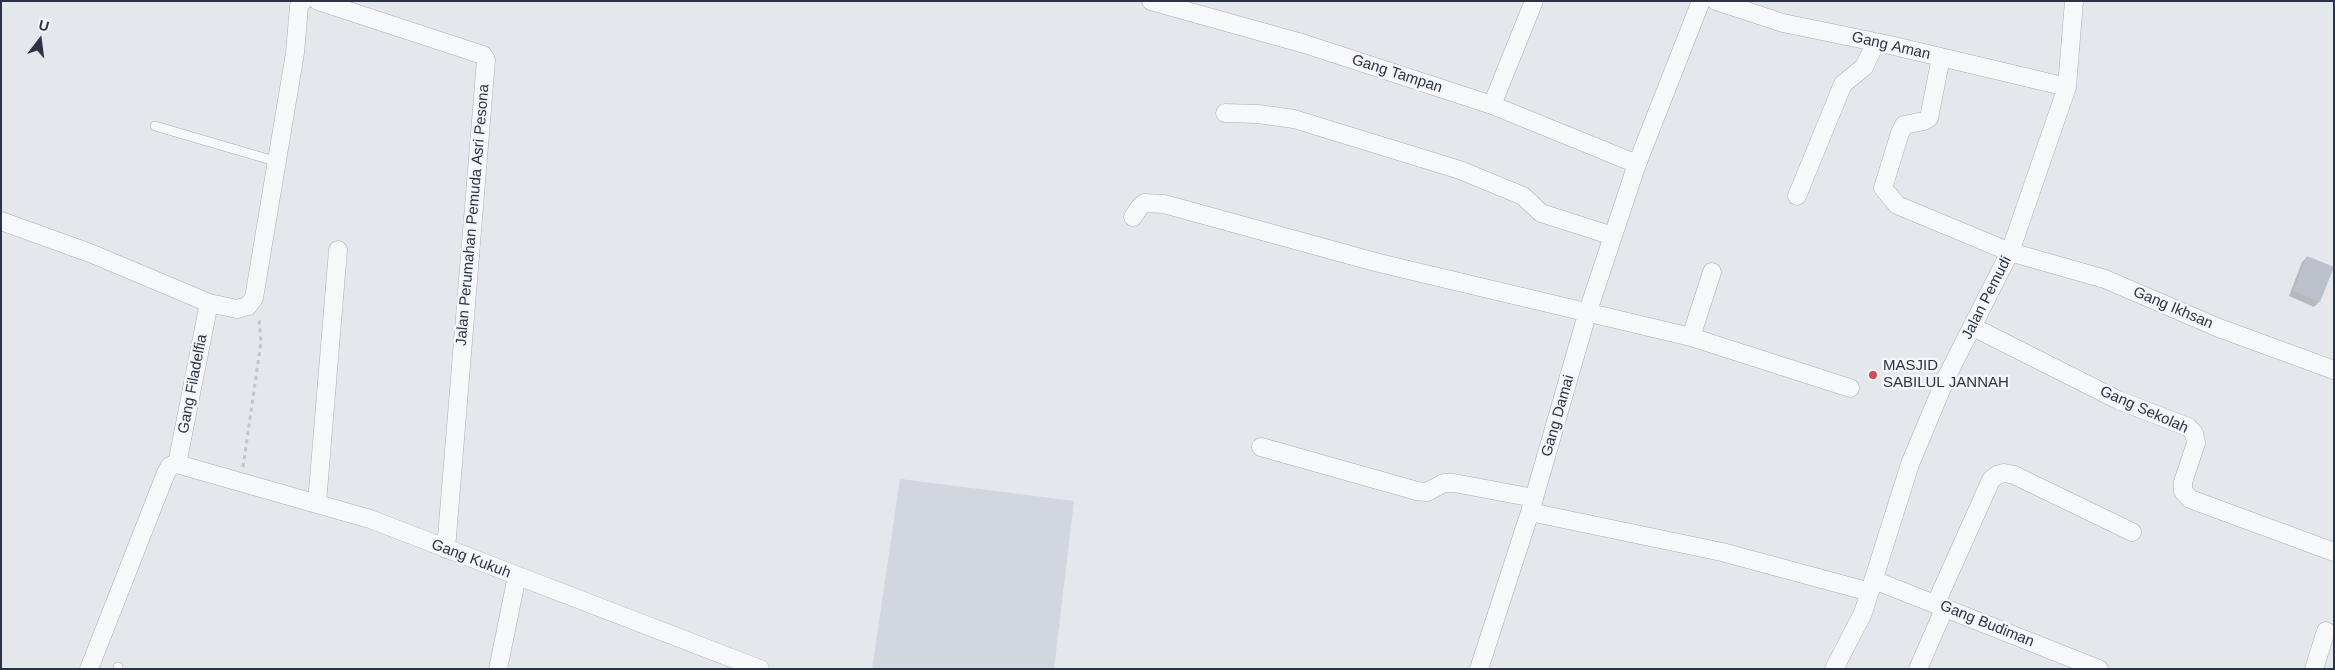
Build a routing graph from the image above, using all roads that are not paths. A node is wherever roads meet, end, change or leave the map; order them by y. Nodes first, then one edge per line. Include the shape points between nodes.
1 (303, 1) edge
2 (318, 1) edge
3 (1151, 1) edge
4 (1534, 1) edge
5 (1701, 1) edge
6 (1716, 1) edge
7 (2074, 1) edge
8 (1751, 6) edge
9 (1876, 42) junction
10 (1942, 57) junction
11 (2067, 87) junction
12 (1492, 105) junction
13 (1225, 113) dead end
14 (156, 126) dead end
15 (278, 162) junction
16 (1637, 164) junction
17 (1797, 196) dead end
18 (1134, 218) dead end
19 (1, 220) edge
20 (1613, 236) junction
21 (338, 250) dead end
22 (2010, 252) junction
23 (1712, 272) dead end
24 (209, 303) junction
25 (1588, 311) junction
26 (1973, 327) junction
27 (1691, 337) junction
28 (2334, 370) edge
29 (1850, 388) dead end
30 (1261, 447) dead end
31 (177, 464) junction
32 (316, 502) junction
33 (1532, 505) junction
34 (2132, 532) dead end
35 (446, 549) junction
36 (2334, 552) edge
37 (517, 576) junction
38 (1872, 586) junction
39 (1940, 605) junction
40 (2326, 630) dead end
41 (89, 669) edge
42 (498, 669) edge
43 (760, 669) edge
44 (1479, 669) edge
45 (1834, 669) edge
46 (1918, 669) edge
47 (2099, 669) edge
48 (2314, 669) edge

1 - 15 street via 299,6 296,53
2 - 35 street, Jalan Perumahan Pemuda Asri Pesona via 483,54 486,60
3 - 12 street, Gang Tampan via 1305,44
4 - 12 street
5 - 16 street, Gang Damai
6 - 8 street, Gang Aman
7 - 11 street, Jalan Pemudi
8 - 9 street, Gang Aman via 1783,23
9 - 10 street, Gang Aman
9 - 17 street via 1864,67 1843,84
10 - 11 street, Gang Aman
10 - 22 street, Gang Ikhsan via 1929,118 1904,125 1884,188 1896,205
11 - 22 street, Jalan Pemudi
12 - 16 street, Gang Tampan
13 - 20 street via 1294,119 1460,170 1523,196 1541,213
14 - 15 lane
15 - 24 street via 254,298 248,306 237,309
16 - 20 street, Gang Damai
18 - 25 street via 1144,203 1164,204 1379,263
19 - 24 street
20 - 25 street, Gang Damai
21 - 32 street
22 - 26 street, Jalan Pemudi
22 - 28 street, Gang Ikhsan via 2105,279 2219,328
23 - 27 street
24 - 31 street, Gang Filadelfia
25 - 27 street
25 - 33 street, Gang Damai
26 - 36 street, Gang Sekolah via 2118,400 2188,427 2194,432 2196,443 2183,482 2183,491 2190,499
26 - 38 street, Jalan Pemudi via 1946,378 1910,464
27 - 29 street
30 - 33 street, Gang Budiman via 1417,491 1427,492 1444,483 1454,483
31 - 32 street, Gang Kukuh
31 - 41 street, Gang Filadelfia via 170,466 166,473
32 - 35 street, Gang Kukuh
33 - 38 street, Gang Budiman
33 - 44 street, Gang Damai
34 - 39 street via 2014,476 1997,474 1991,480
35 - 37 street, Gang Kukuh
37 - 42 street
37 - 43 street, Gang Kukuh
38 - 39 street, Gang Budiman
38 - 45 street, Jalan Pemudi via 1863,613
39 - 46 street
39 - 47 street, Gang Budiman
40 - 48 street

